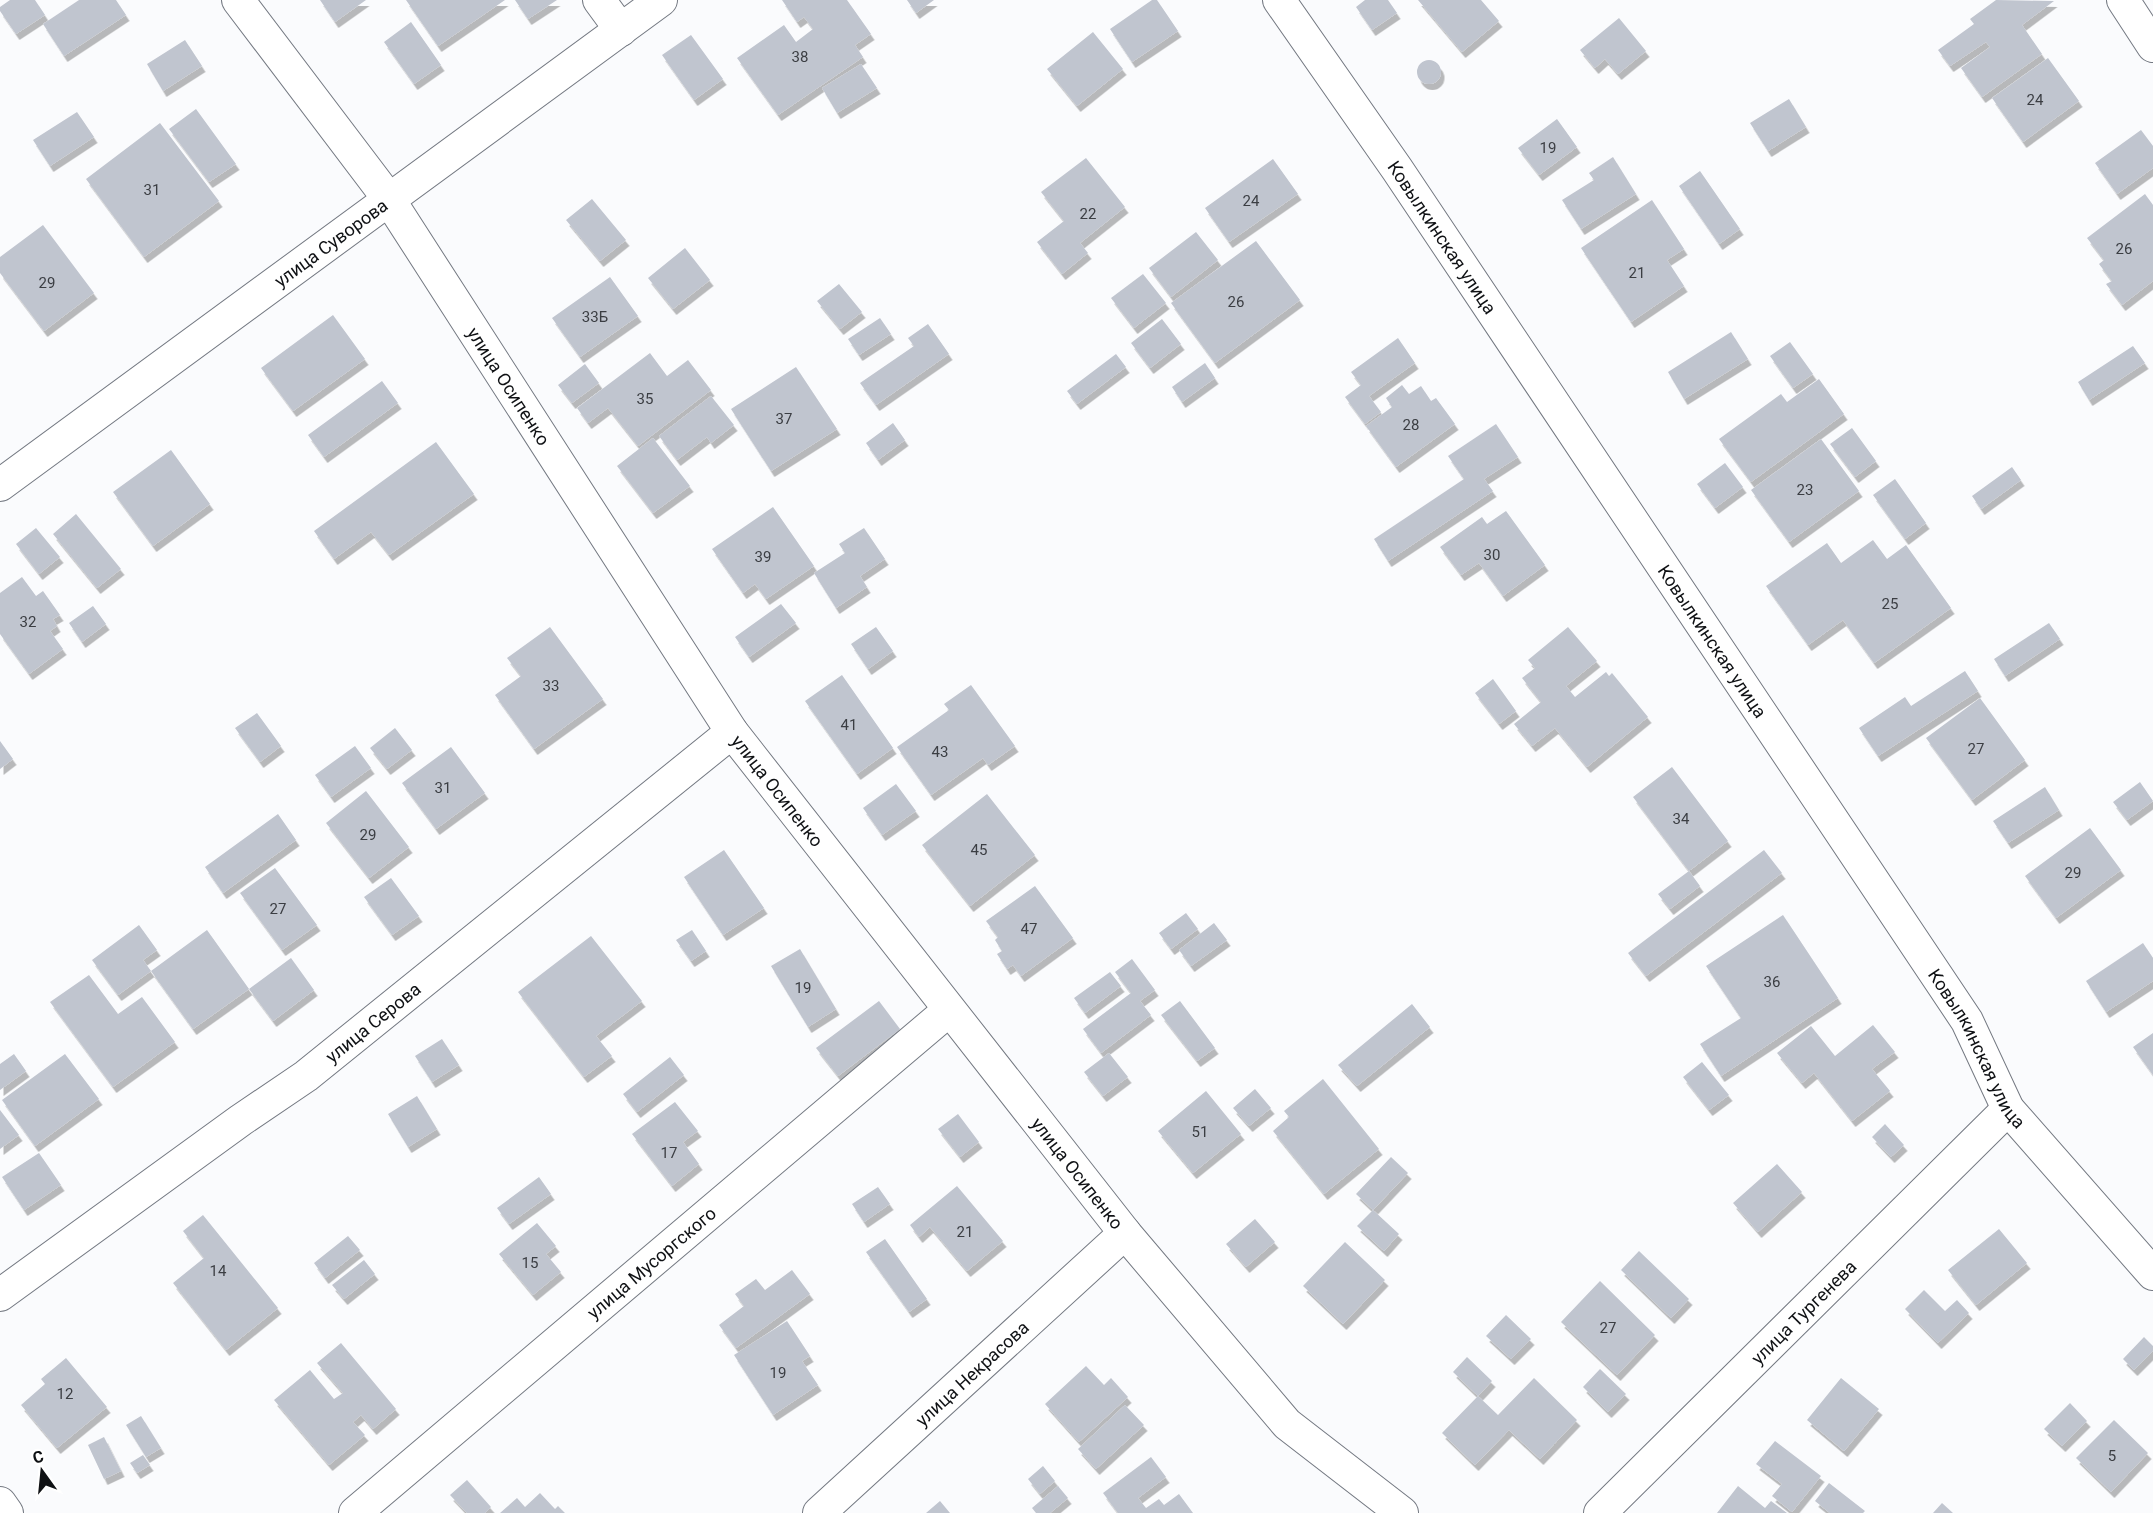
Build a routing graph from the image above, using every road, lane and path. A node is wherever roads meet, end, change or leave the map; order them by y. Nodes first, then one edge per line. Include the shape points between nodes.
1 (238, 0) edge
2 (599, 0) edge
3 (661, 0) edge
4 (1279, 0) edge
5 (2123, 0) edge
6 (621, 30) junction
7 (2153, 46) edge
8 (388, 198) junction
9 (0, 485) edge
10 (732, 732) junction
11 (948, 1011) junction
12 (2008, 1109) junction
13 (1125, 1233) junction
14 (2153, 1274) edge
15 (0, 1295) edge
16 (0, 1503) edge
17 (7, 1513) edge
18 (355, 1513) edge
19 (819, 1513) edge
20 (1402, 1513) edge
21 (1600, 1513) edge

1 - 8 street, улица Осипенко
2 - 6 street
3 - 6 street, улица Суворова
4 - 12 street, Ковылкинская улица via 1397,169 1961,1012
5 - 7 street
6 - 8 street, улица Суворова
8 - 9 street, улица Суворова
8 - 10 street, улица Осипенко
10 - 11 street, улица Осипенко
10 - 15 street, улица Серова via 306,1076
11 - 13 street, улица Осипенко
11 - 18 street, улица Мусоргского
12 - 14 street, Ковылкинская улица
12 - 21 street, улица Тургенева
13 - 19 street, улица Некрасова
13 - 20 street, улица Осипенко via 1287,1424
16 - 17 street

